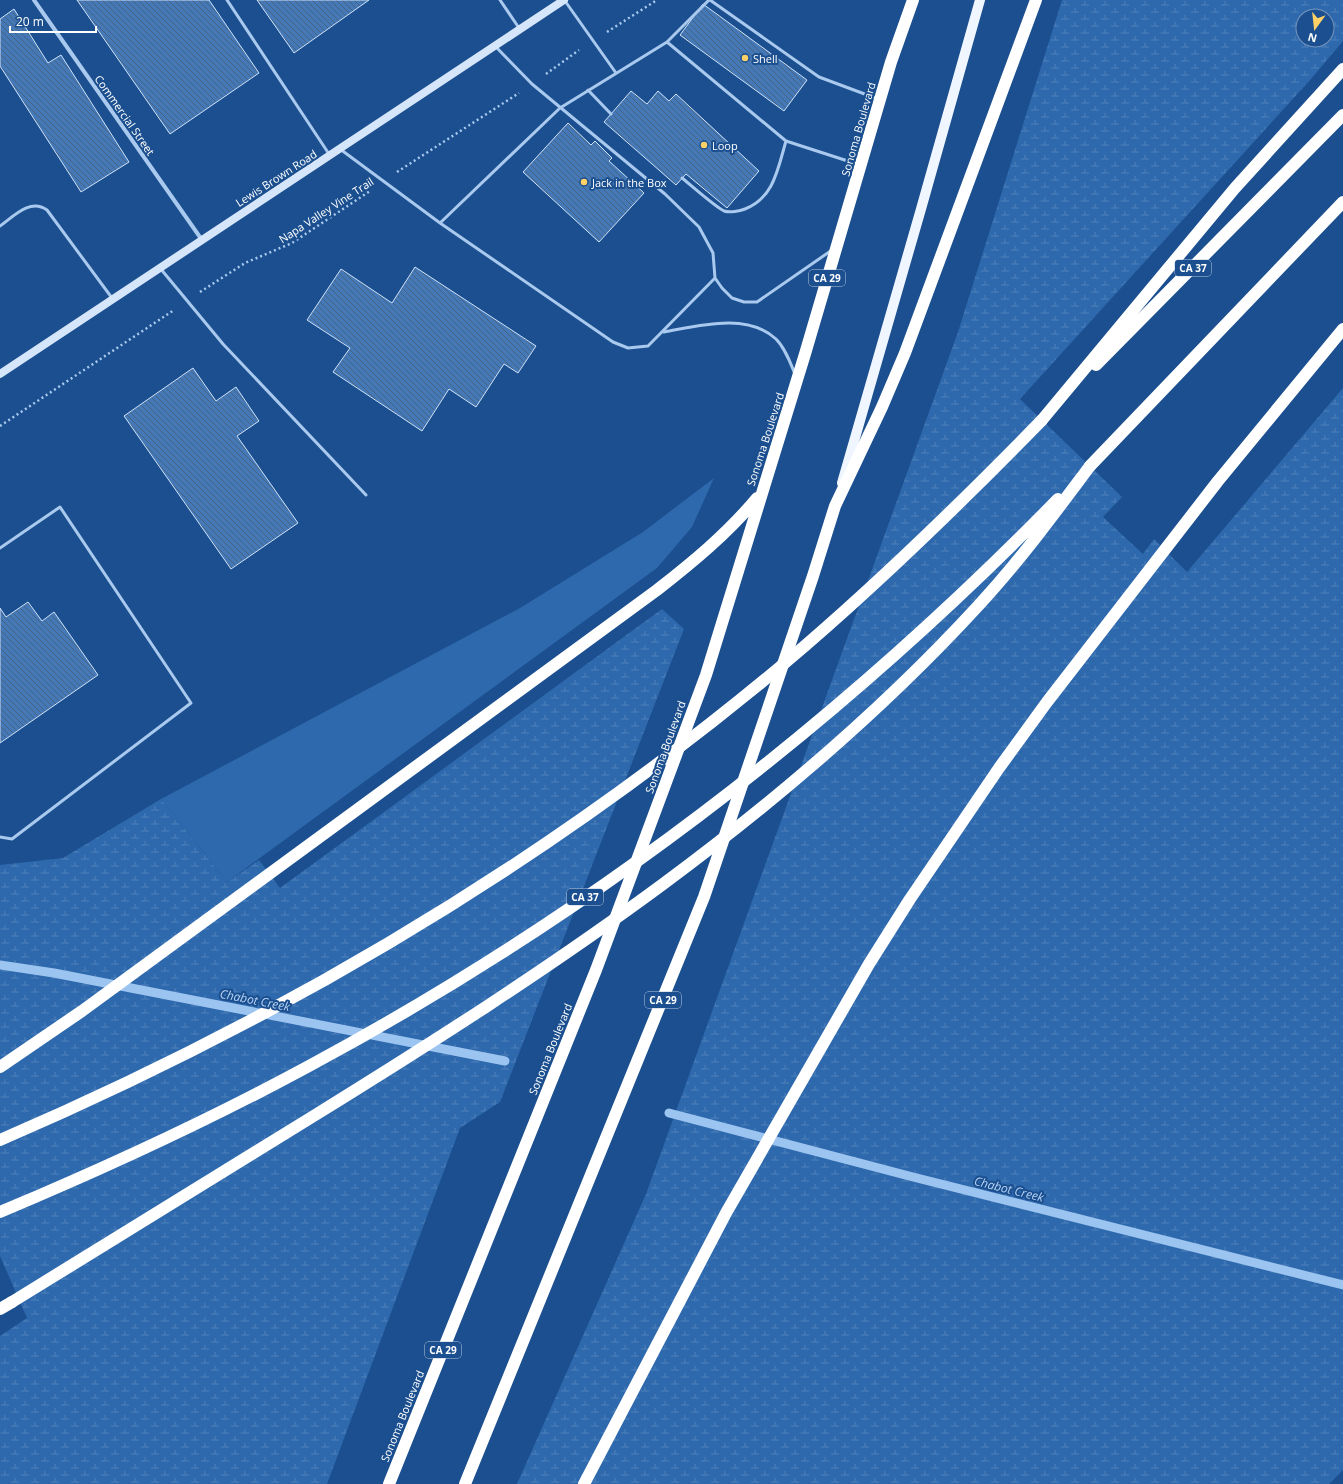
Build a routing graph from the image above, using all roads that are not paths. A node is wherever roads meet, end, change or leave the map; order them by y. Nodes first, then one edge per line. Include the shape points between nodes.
1 (34, 0) edge
2 (227, 0) edge
3 (500, 0) edge
4 (564, 0) edge
5 (709, 0) edge
6 (913, 0) edge
7 (980, 0) edge
8 (1036, 0) edge
9 (520, 30) junction
10 (667, 42) junction
11 (495, 46) junction
12 (1343, 69) edge
13 (616, 73) junction
14 (588, 90) junction
15 (880, 100) junction
16 (560, 108) junction
17 (611, 114) dead end
18 (1343, 116) edge
19 (786, 141) junction
20 (340, 149) junction
21 (330, 156) junction
22 (861, 166) junction
23 (682, 178) dead end
24 (1343, 202) edge
25 (440, 223) junction
26 (0, 226) edge
27 (202, 240) junction
28 (837, 246) junction
29 (160, 268) junction
30 (715, 278) junction
31 (113, 300) junction
32 (1343, 329) edge
33 (664, 332) junction
34 (0, 374) edge
35 (798, 378) junction
36 (1042, 420) junction
37 (1090, 466) junction
38 (761, 494) junction
39 (366, 495) dead end
40 (835, 506) junction
41 (0, 548) edge
42 (0, 837) edge
43 (0, 1067) edge
44 (0, 1140) edge
45 (0, 1212) edge
46 (0, 1309) edge
47 (389, 1484) edge
48 (465, 1484) edge
49 (584, 1484) edge

1 - 27 street, Commercial Street
2 - 21 lane
3 - 9 lane
4 - 9 street, Lewis Brown Road
4 - 13 lane
5 - 10 lane
5 - 15 lane via 819,77
6 - 15 highway, Sonoma Boulevard / CA 29
7 - 40 main road, CA 29
8 - 40 highway via 905,353
9 - 11 street, Lewis Brown Road
10 - 13 lane
10 - 19 lane
11 - 16 lane
11 - 20 street, Lewis Brown Road
12 - 36 highway via 1230,194
13 - 14 lane
14 - 16 lane
14 - 17 lane
15 - 22 highway, Sonoma Boulevard / CA 29
16 - 25 lane
16 - 30 lane via 665,194 699,227 713,253
18 - 36 highway, CA 37
19 - 22 lane
19 - 23 lane via 774,183 755,206 740,211 724,211
20 - 21 street, Lewis Brown Road
20 - 25 lane
21 - 27 street, Lewis Brown Road
22 - 28 highway, Sonoma Boulevard / CA 29
24 - 37 highway, CA 37
25 - 33 lane via 613,342 628,348 648,346
26 - 31 lane via 29,206 42,206
27 - 29 street, Lewis Brown Road
28 - 30 lane via 756,302 732,298
28 - 35 highway, Sonoma Boulevard / CA 29
29 - 31 street, Lewis Brown Road
29 - 39 lane via 223,344
30 - 33 lane
31 - 34 street, Lewis Brown Road
32 - 49 highway via 1218,481 1051,696 910,899 869,964 726,1213
33 - 35 lane via 738,324 758,328 776,339
35 - 38 highway, Sonoma Boulevard / CA 29
36 - 44 highway, CA 37, bridge via 915,547 798,651 711,723 578,821 429,919 279,1007 201,1048
37 - 45 highway, CA 37, bridge via 961,595 847,697 758,770 616,876 542,927 465,976 311,1066 152,1146
37 - 46 highway, bridge via 1035,540 978,606 917,668 853,730 784,790 710,848 564,956 486,1008
38 - 43 highway via 716,542 662,586 82,1011
38 - 47 highway, Sonoma Boulevard / CA 29 via 706,675 599,963
40 - 48 highway, CA 29 via 704,896
41 - 42 lane via 60,507 191,703 12,839

